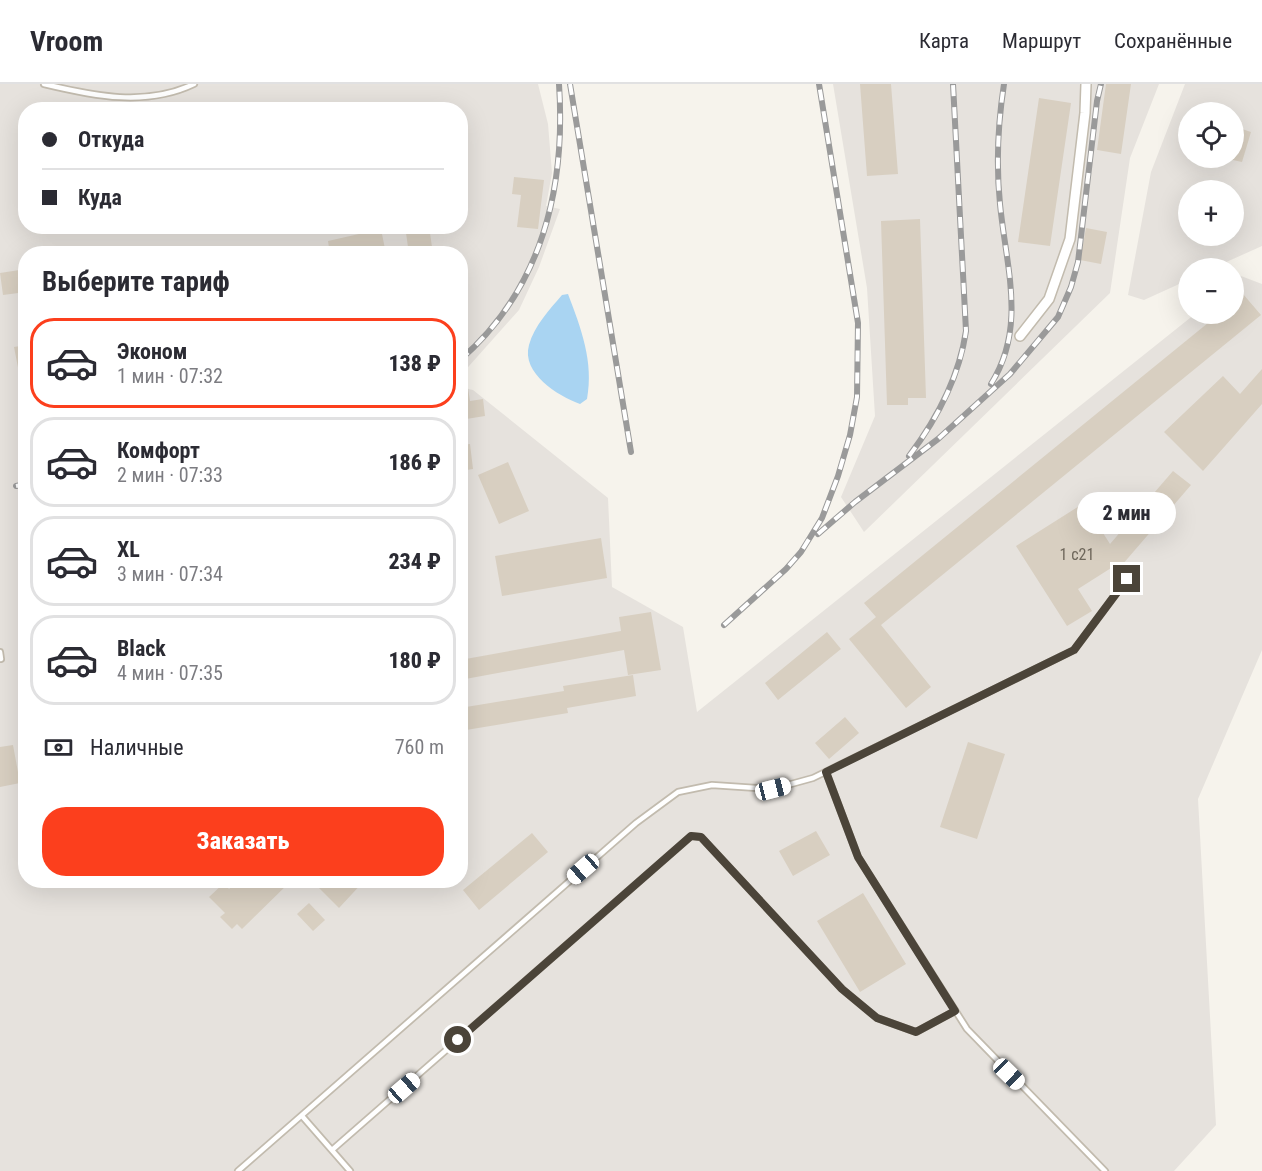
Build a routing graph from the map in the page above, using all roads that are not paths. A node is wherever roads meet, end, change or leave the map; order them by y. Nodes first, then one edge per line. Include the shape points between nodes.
1 (44, 84) edge
2 (194, 84) edge
3 (1086, 84) edge
4 (1020, 336) dead end
5 (1127, 579) dead end
6 (0, 652) edge
7 (1, 659) edge
8 (826, 772) junction
9 (955, 1011) junction
10 (302, 1116) junction
11 (332, 1150) junction
12 (238, 1171) edge
13 (350, 1171) edge
14 (1105, 1171) edge

1 - 2 lane via 131,99
3 - 4 street via 1070,239 1049,299
5 - 8 lane via 1074,650
6 - 7 lane
8 - 9 lane via 858,857
8 - 10 lane via 773,789 712,785 678,792 636,823
9 - 11 lane via 916,1032 877,1018 842,989 701,837 691,836
9 - 14 lane via 1009,1074
10 - 11 lane
10 - 12 lane
11 - 13 lane

